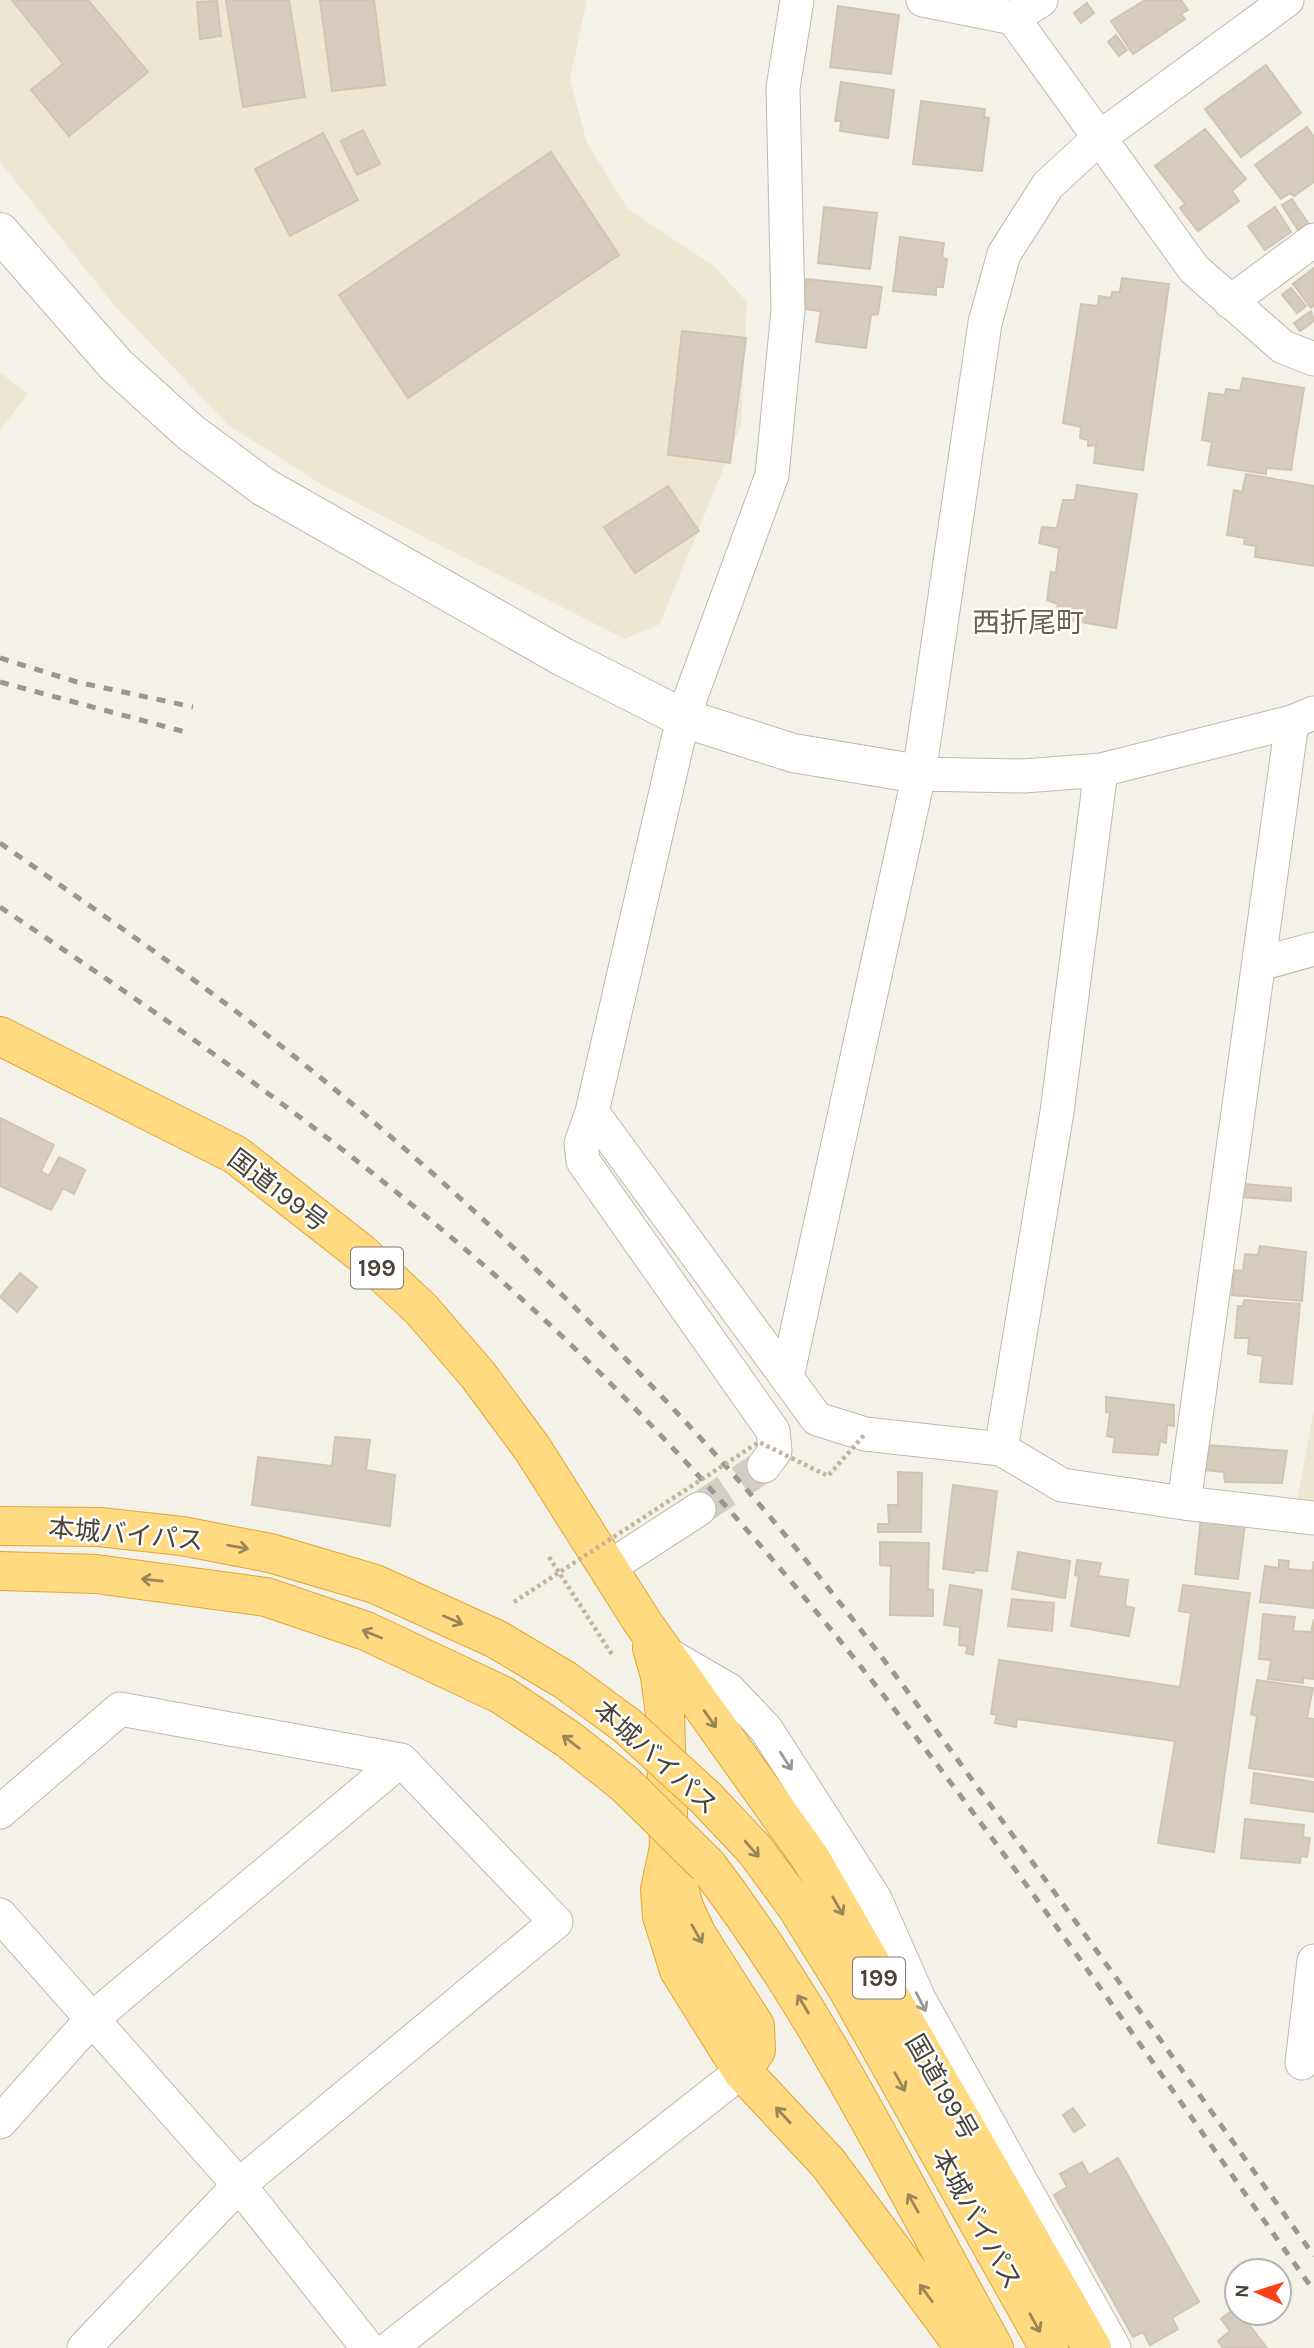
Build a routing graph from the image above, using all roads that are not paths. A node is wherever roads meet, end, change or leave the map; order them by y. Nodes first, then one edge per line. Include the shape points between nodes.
1 (797, 0) edge
2 (923, 0) edge
3 (1041, 0) edge
4 (1287, 0) edge
5 (1013, 18) junction
6 (1099, 138) junction
7 (0, 232) edge
8 (1314, 240) edge
9 (1230, 302) junction
10 (1314, 359) edge
11 (683, 718) junction
12 (1303, 718) edge
13 (1101, 770) junction
14 (919, 774) junction
15 (1314, 949) edge
16 (1260, 964) junction
17 (0, 1036) edge
18 (592, 1112) junction
19 (787, 1377) junction
20 (1001, 1449) junction
21 (764, 1466) tunnel mouth
22 (1184, 1503) junction
23 (699, 1509) tunnel mouth
24 (1314, 1518) edge
25 (0, 1525) edge
26 (608, 1568) junction
27 (0, 1571) edge
28 (654, 1638) junction
29 (401, 1760) junction
30 (0, 1812) edge
31 (0, 1915) edge
32 (1314, 1961) edge
33 (92, 2018) junction
34 (1302, 2063) dead end
35 (742, 2071) junction
36 (0, 2122) edge
37 (239, 2185) junction
38 (85, 2348) edge
39 (368, 2348) edge
40 (390, 2348) edge
41 (965, 2348) edge
42 (994, 2348) edge
43 (1049, 2348) edge
44 (1092, 2348) edge
45 (1114, 2348) edge

1 - 11 street via 783,88 788,310 772,475
2 - 5 street
3 - 5 street
4 - 6 street
5 - 6 street
6 - 9 street via 1194,269
6 - 14 street via 1048,185 1004,254 985,323
7 - 11 street via 116,365 190,432 264,487 563,657
8 - 9 street
9 - 10 street via 1283,347
11 - 14 street via 793,753
11 - 18 street
12 - 13 street
12 - 16 street
13 - 14 street via 1024,776
13 - 20 street via 1057,1112
14 - 19 street
15 - 16 street
16 - 22 street
17 - 26 highway, 国道199号 / 199 via 236,1155 361,1253 421,1309 478,1375 532,1448
18 - 19 street
18 - 21 street via 581,1143 583,1161 773,1432 775,1451
19 - 20 street via 817,1419 865,1434
20 - 22 street via 1062,1485
22 - 24 street
23 - 26 street
25 -> 43 highway, 本城バイパス / 199, bridge via 99,1527 182,1536 270,1553 375,1584 496,1639 565,1680 626,1725 706,1798 796,1906 847,1988
26 - 28 highway, 国道199号 / 199
42 -> 27 highway, 本城バイパス, bridge via 805,2007 757,1930 707,1865 625,1784 568,1739 502,1695 366,1631 267,1597 96,1574
28 - 35 highway, 国道199号 / 199 via 665,1714 669,1847 660,1889 668,1945
28 -> 44 highway, 国道199号 / 199 via 811,1859
28 -> 45 street via 729,1690 766,1729 874,1899 919,1999
29 - 30 street via 120,1709
29 - 33 street
29 - 37 street via 556,1922
31 - 33 street
32 - 34 street
33 - 36 street
33 - 37 street
35 - 40 street
41 -> 35 highway, 国道199号 / 199 via 828,2164
37 - 38 street
37 - 39 street

